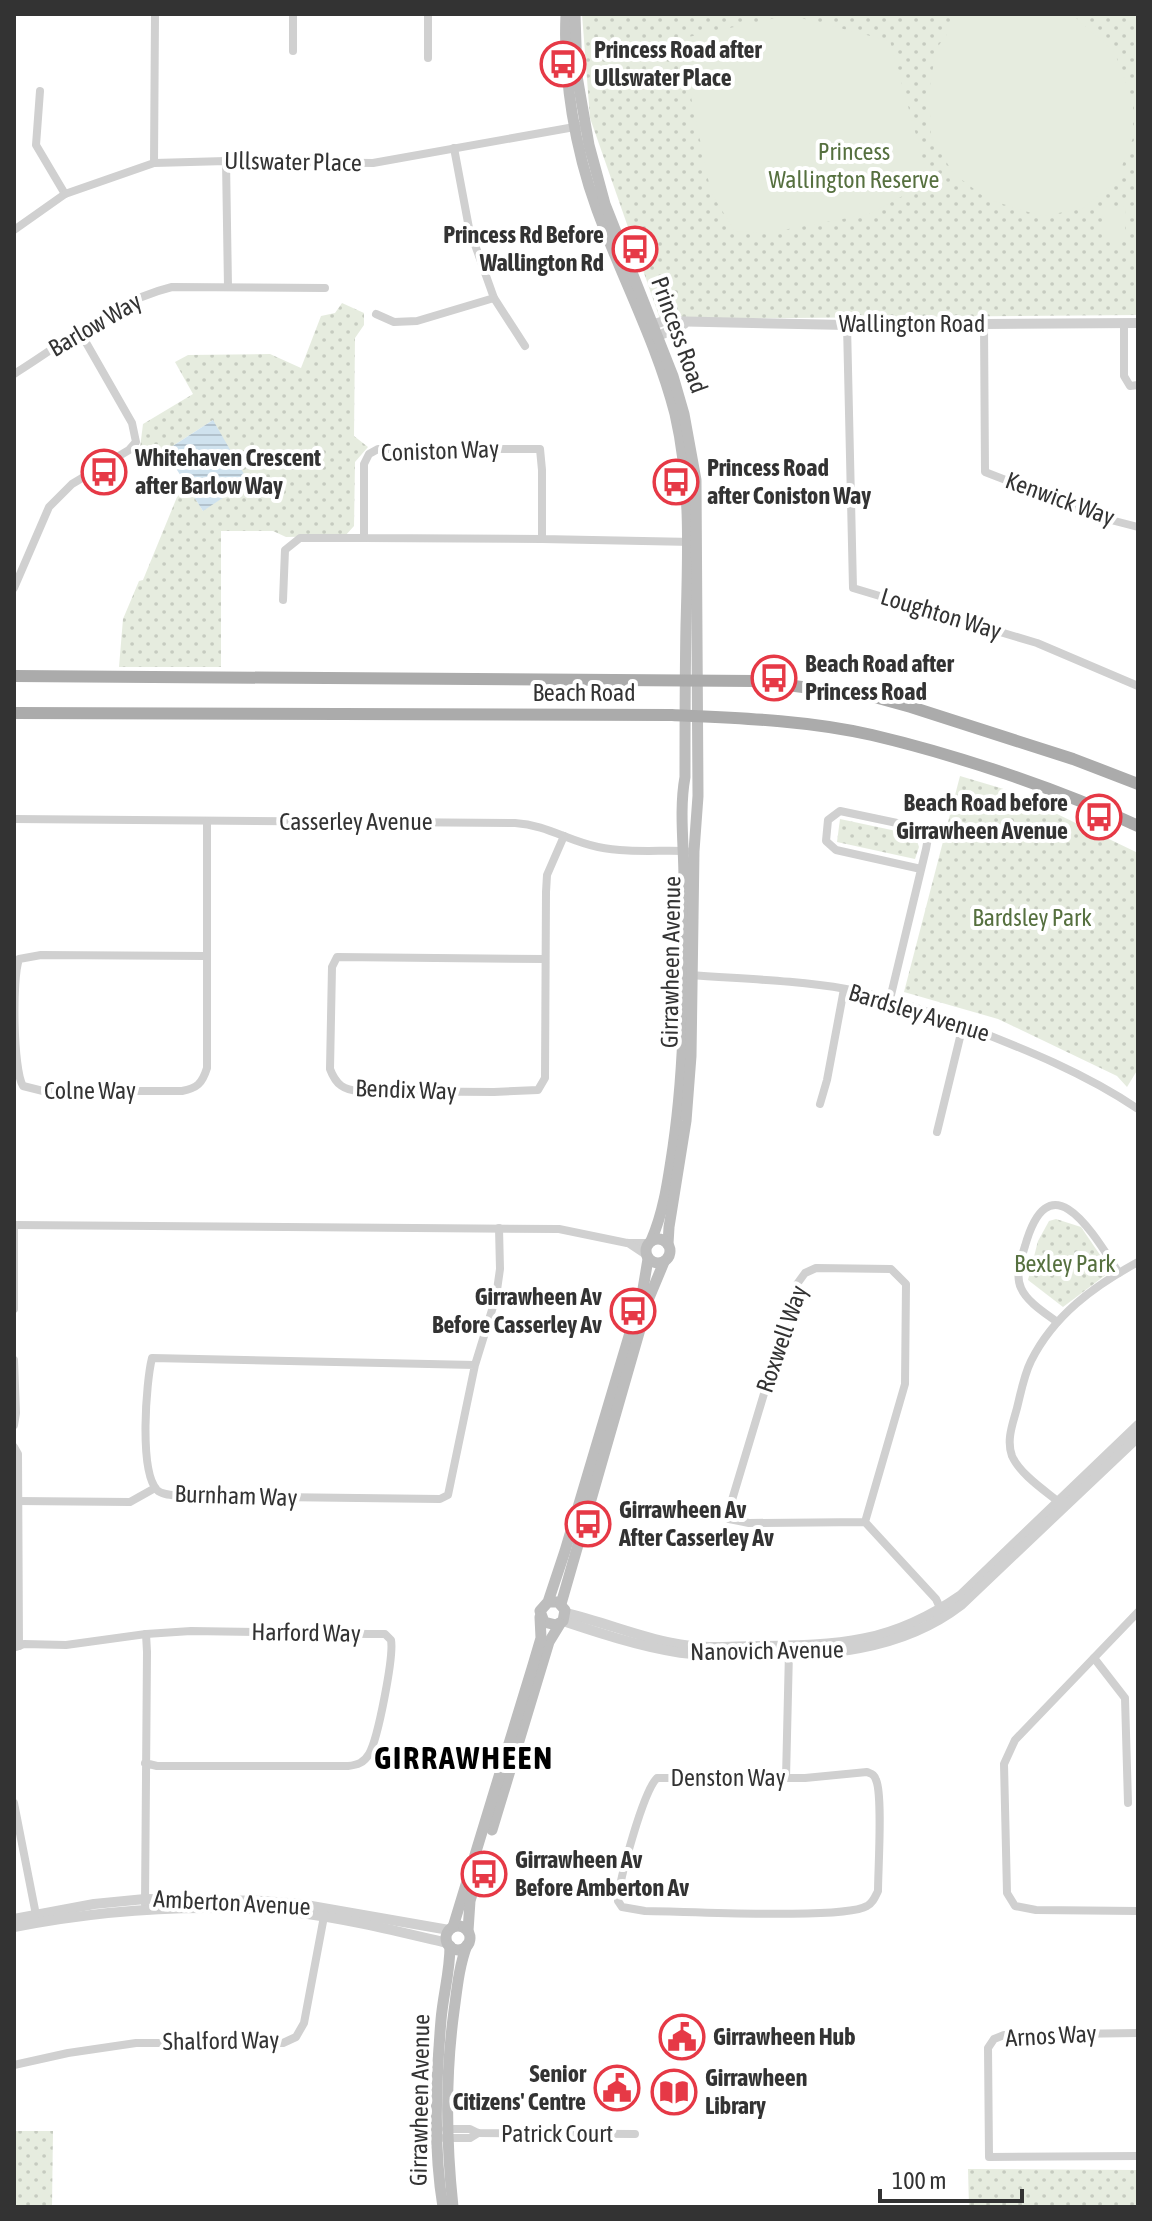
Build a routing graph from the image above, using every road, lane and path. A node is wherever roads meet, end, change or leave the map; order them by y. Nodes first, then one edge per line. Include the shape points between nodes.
1 (155, 14) edge
2 (293, 14) edge
3 (428, 14) edge
4 (566, 14) edge
5 (575, 14) edge
6 (293, 51) dead end
7 (428, 58) dead end
8 (40, 91) dead end
9 (580, 126) junction
10 (454, 148) junction
11 (226, 161) junction
12 (154, 163) junction
13 (65, 194) junction
14 (14, 230) edge
15 (228, 287) junction
16 (325, 288) dead end
17 (494, 298) junction
18 (376, 314) dead end
19 (686, 323) junction
20 (1124, 323) junction
21 (1138, 323) edge
22 (984, 324) junction
23 (847, 325) junction
24 (649, 326) junction
25 (80, 332) junction
26 (654, 338) junction
27 (525, 346) dead end
28 (14, 374) edge
29 (1138, 385) edge
30 (1138, 527) edge
31 (364, 538) junction
32 (542, 539) junction
33 (693, 542) junction
34 (14, 588) edge
35 (283, 600) dead end
36 (14, 676) edge
37 (690, 679) junction
38 (1138, 686) edge
39 (14, 713) edge
40 (690, 716) junction
41 (1138, 784) edge
42 (14, 819) edge
43 (207, 821) junction
44 (1138, 826) edge
45 (564, 836) junction
46 (689, 851) junction
47 (921, 869) junction
48 (206, 956) junction
49 (545, 959) junction
50 (688, 975) junction
51 (844, 989) junction
52 (890, 999) junction
53 (963, 1025) junction
54 (820, 1104) dead end
55 (1138, 1109) edge
56 (937, 1132) dead end
57 (14, 1225) edge
58 (499, 1228) junction
59 (668, 1244) junction
60 (648, 1249) junction
61 (664, 1262) junction
62 (1138, 1262) edge
63 (1119, 1273) junction
64 (14, 1309) edge
65 (1057, 1322) junction
66 (14, 1360) edge
67 (475, 1365) junction
68 (14, 1425) edge
69 (1138, 1425) edge
70 (1138, 1437) edge
71 (14, 1447) edge
72 (155, 1488) junction
73 (18, 1501) junction
74 (1060, 1504) junction
75 (865, 1522) junction
76 (16, 1550) edge
77 (548, 1602) junction
78 (1138, 1612) edge
79 (942, 1613) junction
80 (540, 1615) junction
81 (562, 1615) junction
82 (146, 1634) junction
83 (16, 1647) edge
84 (789, 1650) junction
85 (1094, 1658) junction
86 (145, 1763) junction
87 (786, 1778) junction
88 (14, 1803) edge
89 (1128, 1803) dead end
90 (145, 1904) junction
91 (1138, 1911) edge
92 (324, 1913) junction
93 (37, 1918) junction
94 (14, 1919) edge
95 (14, 1927) edge
96 (451, 1928) junction
97 (468, 1931) junction
98 (449, 1944) junction
99 (467, 1945) junction
100 (1138, 2033) edge
101 (14, 2065) edge
102 (442, 2134) junction
103 (635, 2134) dead end
104 (1138, 2156) edge
105 (443, 2207) edge
106 (453, 2207) edge

1 - 12 street
2 - 6 street
3 - 7 street
4 - 9 main road, Princess Road via 565,53
5 - 9 main road, Princess Road
8 - 13 street via 36,145
9 - 10 street, Ullswater Place
9 - 24 main road, Princess Road
10 - 11 street, Ullswater Place via 373,163
10 - 17 street via 469,228
11 - 12 street, Ullswater Place
11 - 15 street
12 - 13 street, Ullswater Place
13 - 14 street, Ullswater Place
15 - 16 street, Barlow Way
15 - 25 street, Barlow Way via 157,291
17 - 18 street via 417,321 394,322
17 - 27 street
19 - 23 street, Wallington Road
19 - 24 street, Wallington Road
19 - 26 street, Wallington Road
20 - 21 street, Wallington Road
20 - 22 street, Wallington Road
20 - 29 street via 1124,376 1130,386
22 - 23 street, Wallington Road
22 - 30 street, Kenwick Way via 985,472
23 - 38 street, Loughton Way via 853,588 1037,643
24 - 26 main road, Princess Road
25 - 28 street, Barlow Way
25 - 34 street via 132,423 136,442 72,484 49,507
26 - 33 main road, Princess Road via 673,376 686,425 696,480
31 - 32 street
31 - 32 street, Coniston Way via 364,464 378,449 526,448 540,449
31 - 35 street via 300,538 285,550
32 - 33 street
33 - 37 main road, Princess Road
36 - 37 main road, Beach Road
37 - 40 main road, Girrawheen Avenue
37 - 41 main road, Beach Road via 756,681 871,696
39 - 40 main road, Beach Road
40 - 44 main road, Beach Road via 871,735 1009,776
40 - 46 main road, Girrawheen Avenue via 681,802
42 - 43 street, Casserley Avenue
43 - 45 street, Casserley Avenue via 515,823 542,826
43 - 48 street, Colne Way
45 - 46 street, Casserley Avenue via 605,848
45 - 49 street, Bendix Way via 547,875
46 - 50 main road, Girrawheen Avenue
47 - 47 street via 836,850 826,841 828,820 840,811 916,827 928,838
47 - 52 street
48 - 48 street, Colne Way via 19,959 17,1062 23,1086 43,1091 182,1091 199,1086 207,1068
49 - 49 street, Bendix Way via 337,957 332,967 333,1077 347,1090 359,1091 538,1090 545,1078
50 - 51 street, Bardsley Avenue
50 - 59 main road, Girrawheen Avenue via 690,1086
50 - 60 main road, Girrawheen Avenue via 680,1093 663,1210
51 - 52 street, Bardsley Avenue
51 - 54 street
52 - 53 street, Bardsley Avenue
53 - 55 street, Bardsley Avenue via 1072,1070
53 - 56 street
57 - 58 street
57 - 64 street
58 - 60 street via 576,1230
58 - 67 street, Burnham Way via 496,1297
59 - 60 main road via 659,1239
59 - 61 main road, Girrawheen Avenue via 670,1255
60 - 61 main road via 656,1263
60 - 77 main road, Girrawheen Avenue via 643,1289
61 - 81 main road, Girrawheen Avenue via 649,1298
62 - 63 street
63 - 65 street
63 - 65 street via 1077,1215 1054,1205 1044,1207 1029,1230 1018,1279 1030,1300
65 - 74 street via 1030,1363 1009,1446 1025,1473
66 - 68 street
67 - 72 street, Burnham Way via 448,1495 440,1499 181,1496
67 - 72 street, Burnham Way via 152,1358 147,1464
69 - 74 street, Nanovich Avenue
70 - 74 street, Nanovich Avenue
71 - 73 street
72 - 73 street via 130,1502
73 - 76 street
74 - 79 street, Nanovich Avenue
75 - 75 street, Roxwell Way via 905,1384 906,1284 891,1269 816,1268 797,1284 729,1519
75 - 79 street via 936,1599
76 - 83 street
77 - 80 main road, Girrawheen Avenue
77 - 81 main road
78 - 85 street
79 - 84 street, Nanovich Avenue via 858,1642
80 - 81 main road via 548,1625
80 - 96 main road via 541,1638
81 - 84 street, Nanovich Avenue via 682,1645
81 - 97 main road, Girrawheen Avenue via 549,1642 476,1880
82 - 83 street
82 - 86 street
82 - 86 street, Harford Way via 385,1634 392,1645 374,1740 359,1764
84 - 87 street
85 - 89 street via 1125,1698
85 - 91 street via 1015,1740 1004,1764 1007,1893 1015,1906 1036,1910
86 - 90 street
87 - 87 street, Denston Way via 657,1778 646,1794 618,1893 622,1907 828,1913 874,1901 874,1775
88 - 93 street
90 - 92 street, Amberton Avenue
90 - 93 street, Amberton Avenue
92 - 96 street, Amberton Avenue
92 - 98 street, Amberton Avenue
92 - 101 street, Shalford Way via 304,2023 290,2041 124,2044
93 - 94 street, Amberton Avenue
93 - 95 street, Amberton Avenue
96 - 97 main road
96 - 98 main road
97 - 99 main road
98 - 99 main road via 457,1949
98 - 102 main road, Girrawheen Avenue via 450,1976 438,2052
99 - 102 main road, Girrawheen Avenue via 459,1973
100 - 104 street, Arnos Way via 1004,2035 988,2048 989,2157
102 - 103 street, Patrick Court via 470,2129
102 - 105 main road, Girrawheen Avenue
102 - 106 main road, Girrawheen Avenue

